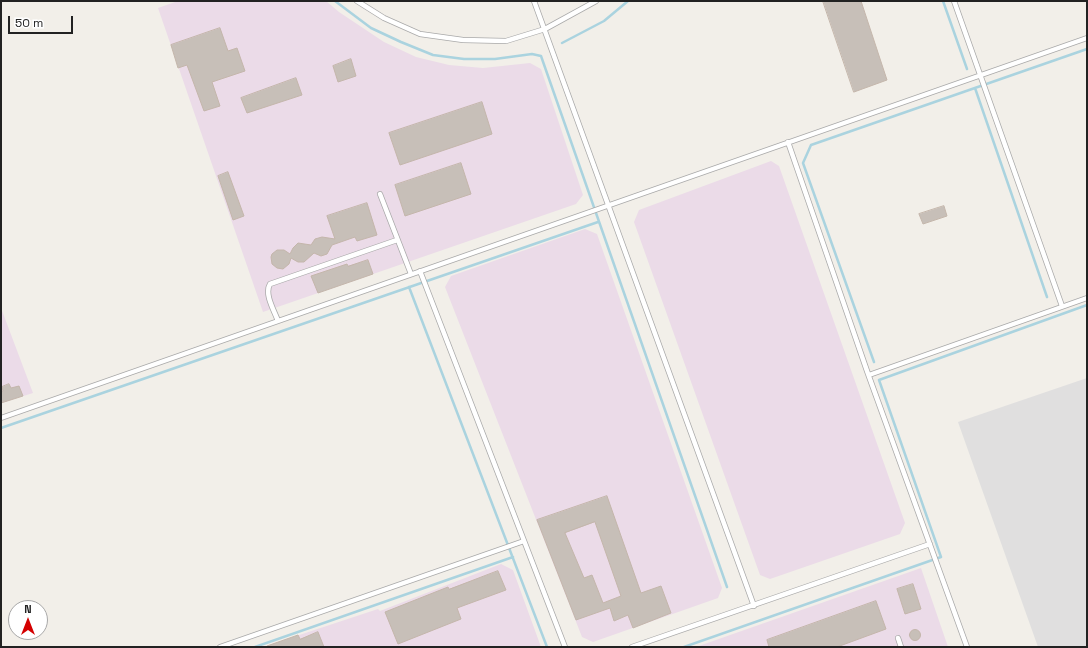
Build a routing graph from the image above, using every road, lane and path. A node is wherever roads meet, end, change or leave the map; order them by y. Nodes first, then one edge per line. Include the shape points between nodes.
1 (358, 1) edge
2 (534, 1) edge
3 (596, 1) edge
4 (954, 1) edge
5 (545, 29) junction
6 (1087, 38) edge
7 (788, 142) junction
8 (380, 194) dead end
9 (609, 205) junction
10 (397, 240) junction
11 (420, 271) junction
12 (411, 274) junction
13 (1087, 298) edge
14 (1062, 306) junction
15 (278, 321) junction
16 (869, 375) junction
17 (1, 418) edge
18 (524, 541) junction
19 (930, 544) junction
20 (754, 606) junction
21 (898, 638) dead end
22 (220, 647) edge
23 (565, 647) edge
24 (632, 647) edge
25 (901, 647) edge
26 (967, 647) edge

1 - 5 lane via 384,18 420,34 464,40 506,41
2 - 5 lane
3 - 5 lane
4 - 14 lane
5 - 9 lane
6 - 7 lane
7 - 9 lane
7 - 16 lane
8 - 10 lane
9 - 11 lane
9 - 20 lane
10 - 12 lane
10 - 15 lane via 270,284 268,293
11 - 12 lane
11 - 18 lane
12 - 15 lane
13 - 14 lane
14 - 16 lane
15 - 17 lane
16 - 19 lane
18 - 22 lane
18 - 23 lane
19 - 20 lane
19 - 26 lane
20 - 24 lane
21 - 25 lane

